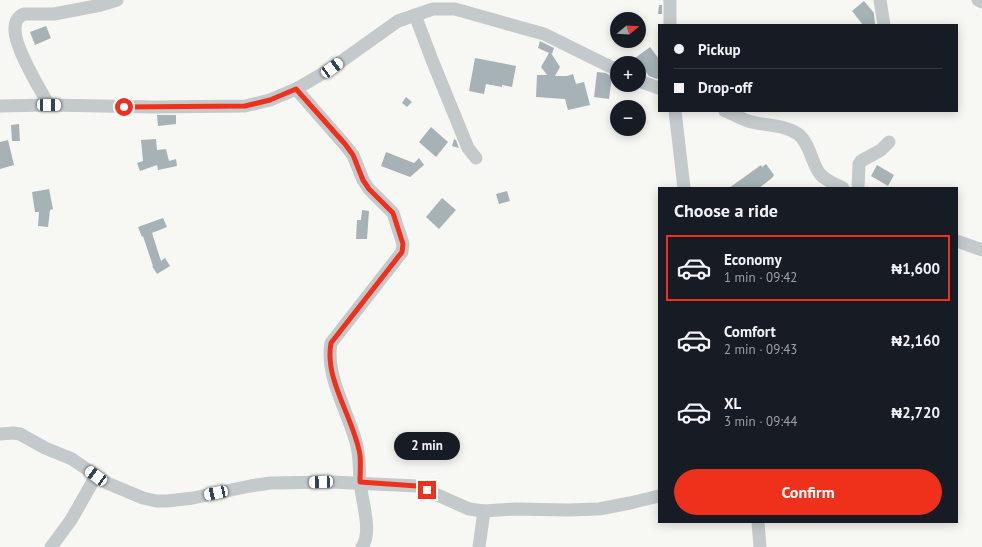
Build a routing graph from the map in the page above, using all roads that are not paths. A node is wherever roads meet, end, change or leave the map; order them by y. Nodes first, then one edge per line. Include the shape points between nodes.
1 (117, 0) edge
2 (670, 0) edge
3 (880, 0) edge
4 (978, 0) edge
5 (982, 2) edge
6 (81, 4) edge
7 (458, 4) edge
8 (432, 5) edge
9 (415, 15) junction
10 (670, 24) edge
11 (884, 24) edge
12 (610, 67) edge
13 (646, 83) edge
14 (658, 88) edge
15 (296, 89) junction
16 (49, 105) junction
17 (0, 106) edge
18 (675, 112) edge
19 (727, 112) edge
20 (889, 142) dead end
21 (476, 158) dead end
22 (684, 187) edge
23 (841, 187) edge
24 (858, 187) edge
25 (958, 241) edge
26 (982, 250) edge
27 (0, 434) edge
28 (96, 476) junction
29 (360, 482) junction
30 (658, 496) edge
31 (484, 511) junction
32 (758, 523) edge
33 (52, 547) edge
34 (362, 547) edge
35 (480, 547) edge
36 (760, 547) edge

1 - 6 street via 101,5
2 - 10 street
3 - 11 street
4 - 5 street
6 - 16 street via 54,14 24,14 16,21 15,30 26,62
7 - 8 street
7 - 12 street via 544,34
8 - 9 street
9 - 15 street via 398,21 332,68
9 - 21 street via 468,148
13 - 14 street
15 - 16 street via 270,100 245,106
15 - 29 street via 353,155 369,189 393,213 403,244 402,252 331,343 329,352 338,393 360,455
16 - 17 street
18 - 22 street
19 - 23 street via 748,121 789,129 799,135 821,174
20 - 24 street via 881,150 861,161
25 - 26 street
27 - 28 street via 20,434 72,459
28 - 29 street via 143,498 161,501 193,498 271,483
28 - 33 street
29 - 31 street via 417,486 469,509
29 - 34 street via 366,533
30 - 31 street via 599,508
31 - 35 street
32 - 36 street

